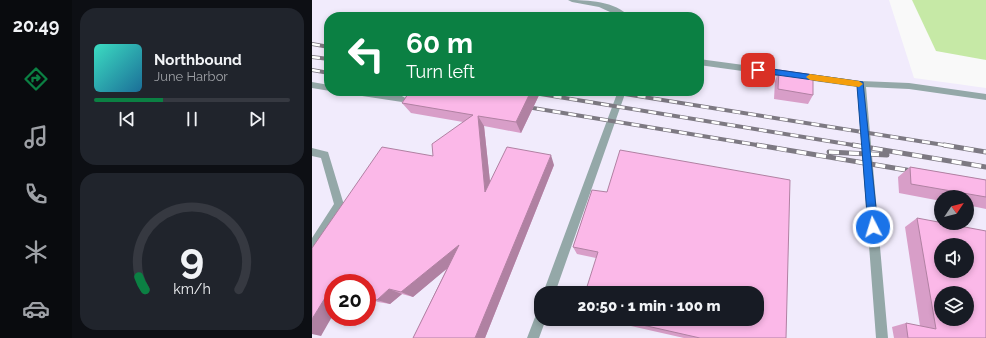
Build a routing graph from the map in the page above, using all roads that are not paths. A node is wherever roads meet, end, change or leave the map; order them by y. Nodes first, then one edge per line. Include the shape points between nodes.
1 (572, 0) edge
2 (619, 12) edge
3 (704, 63) edge
4 (861, 84) junction
5 (312, 85) edge
6 (324, 87) edge
7 (382, 96) edge
8 (620, 96) edge
9 (986, 97) edge
10 (402, 99) dead end
11 (312, 152) edge
12 (312, 248) edge
13 (552, 286) edge
14 (537, 326) edge
15 (533, 338) edge
16 (882, 338) edge

1 - 2 lane via 598,3
3 - 4 lane
4 - 9 lane via 909,86
4 - 16 lane
5 - 6 lane
7 - 10 lane
8 - 13 lane
11 - 12 lane via 326,155 339,205
14 - 15 lane

